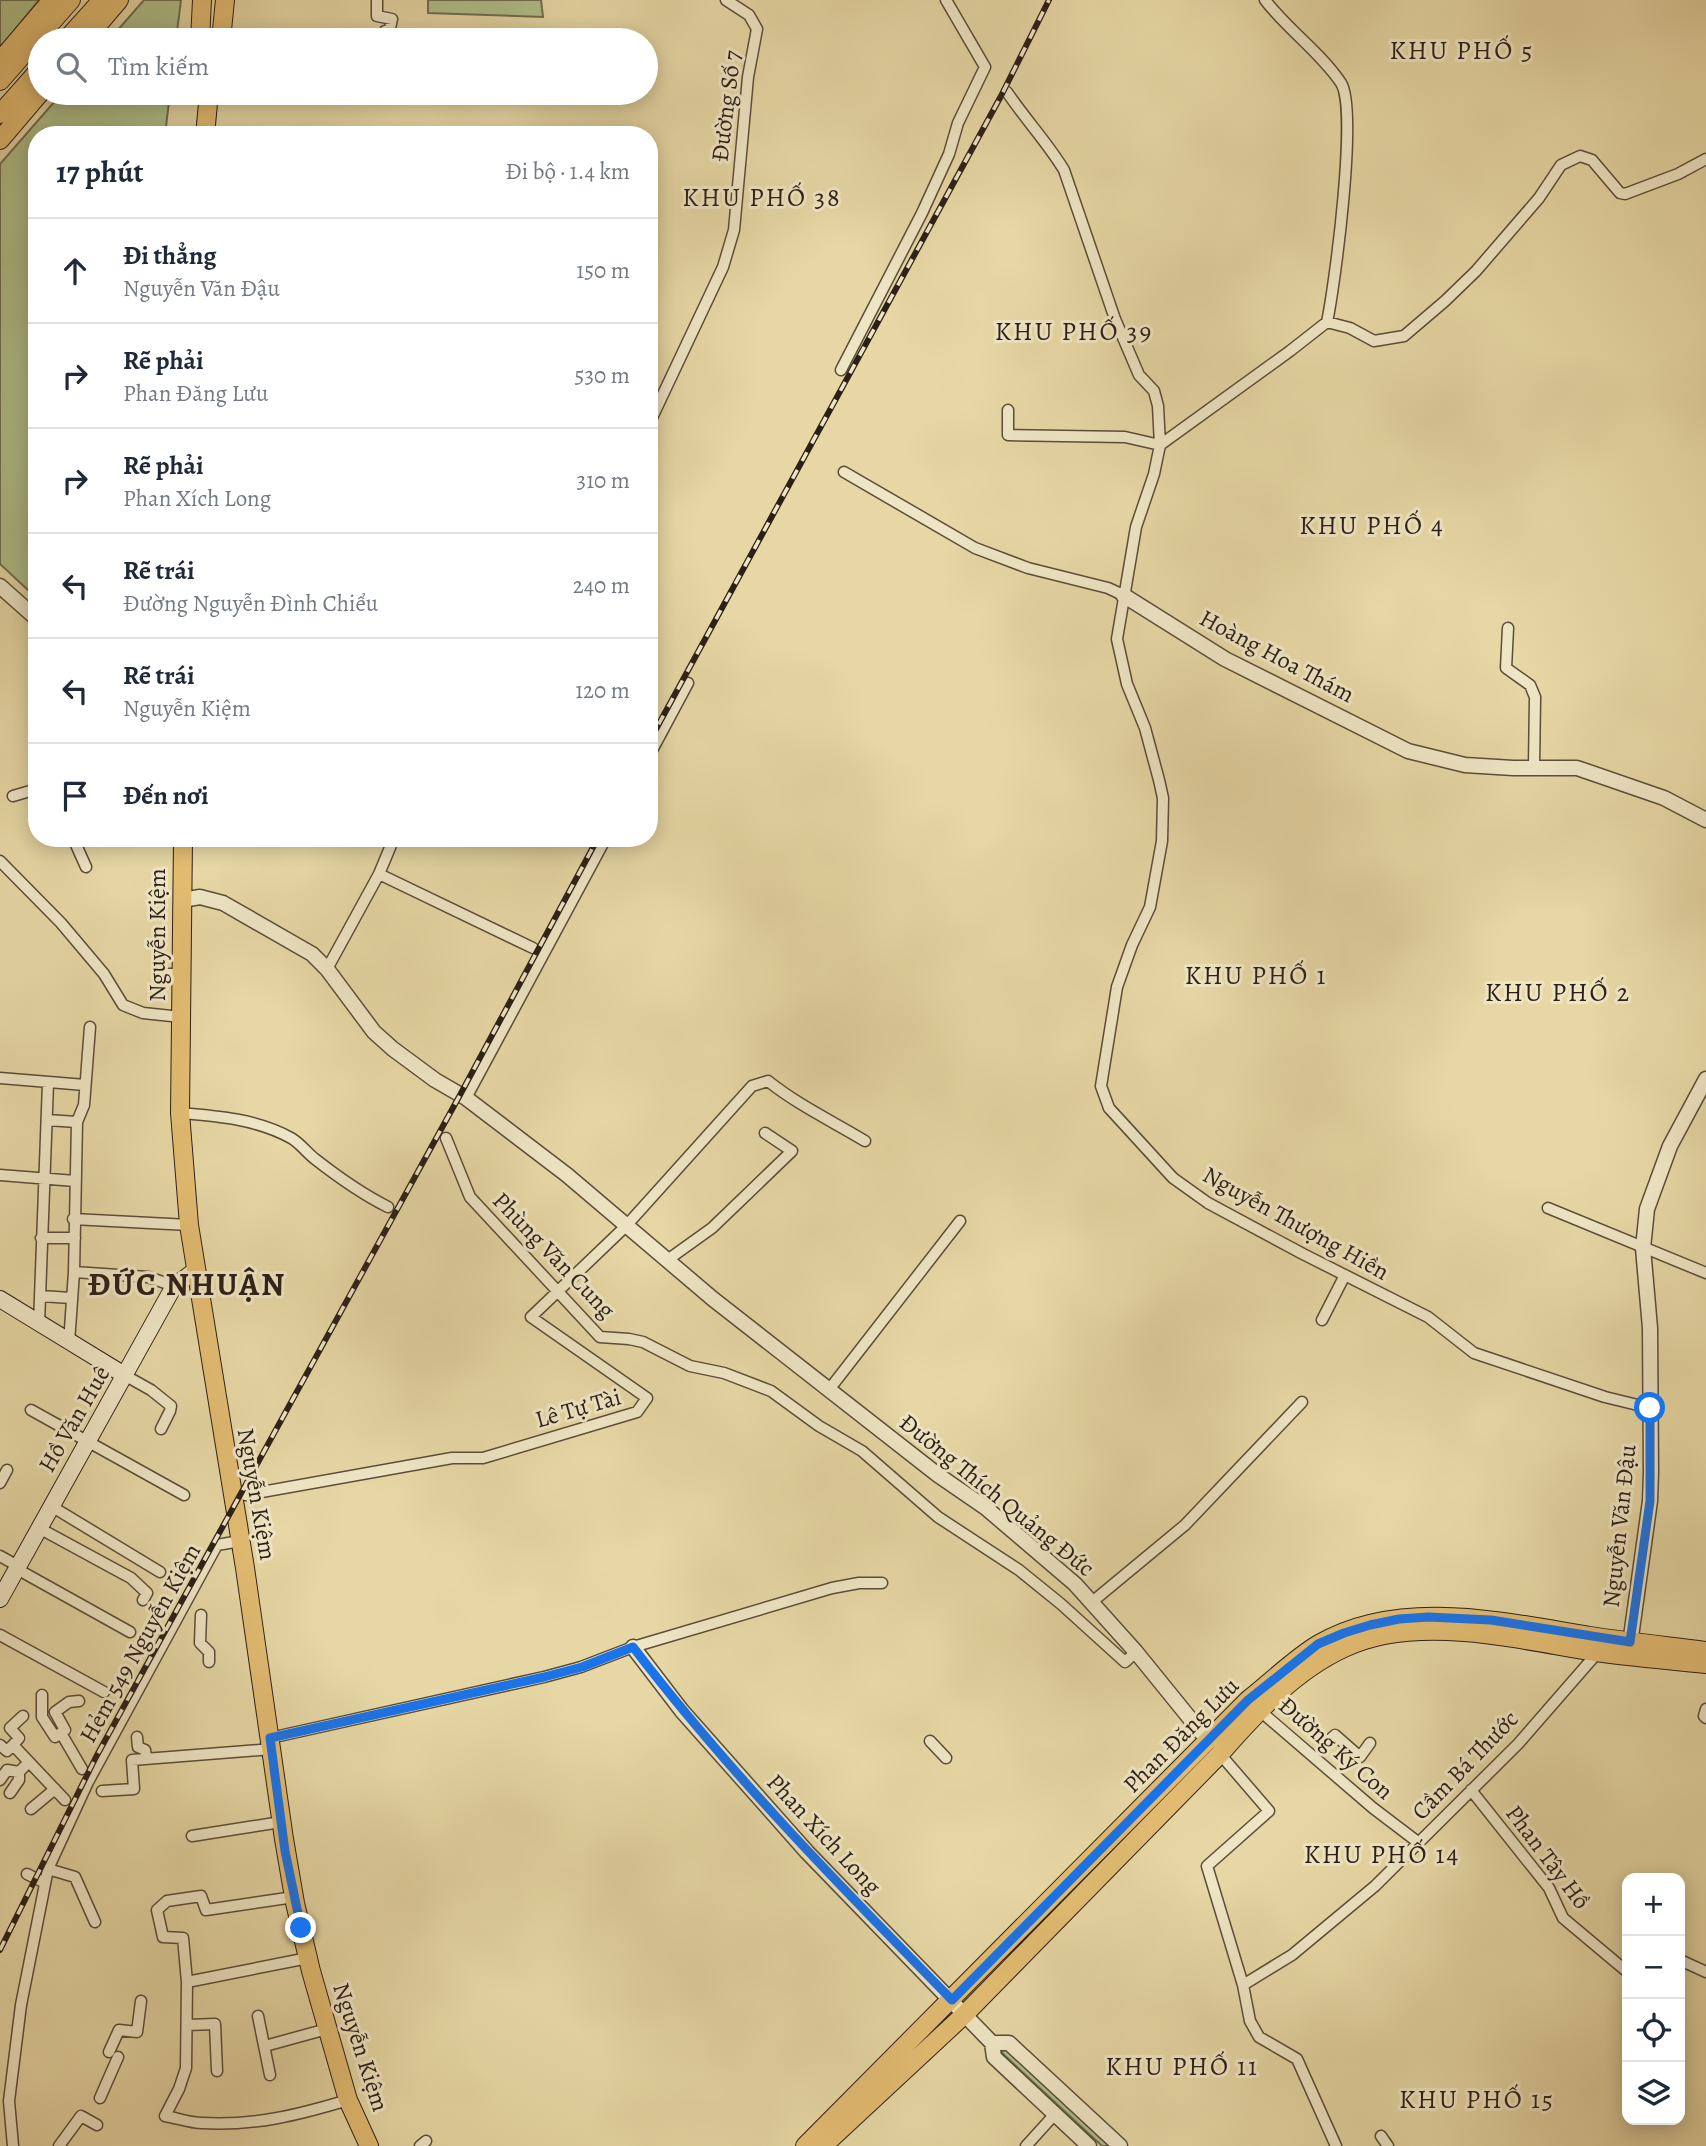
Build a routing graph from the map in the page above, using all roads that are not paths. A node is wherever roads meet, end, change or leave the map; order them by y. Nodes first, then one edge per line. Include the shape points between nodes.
1 (52, 0) edge
2 (71, 0) edge
3 (85, 0) edge
4 (102, 0) edge
5 (119, 0) edge
6 (202, 0) edge
7 (216, 0) edge
8 (225, 0) edge
9 (377, 0) edge
10 (726, 0) edge
11 (946, 0) edge
12 (1265, 0) edge
13 (28, 28) edge
14 (28, 28) edge
15 (46, 28) edge
16 (60, 28) edge
17 (77, 28) edge
18 (95, 28) edge
19 (201, 28) edge
20 (214, 28) edge
21 (222, 28) edge
22 (390, 28) edge
23 (28, 49) edge
24 (0, 61) edge
25 (28, 65) edge
26 (0, 81) edge
27 (28, 82) edge
28 (1007, 92) dead end
29 (0, 97) edge
30 (30, 105) edge
31 (196, 105) edge
32 (208, 105) edge
33 (216, 105) edge
34 (0, 114) edge
35 (195, 126) edge
36 (206, 126) edge
37 (215, 126) edge
38 (0, 140) edge
39 (1706, 159) edge
40 (1327, 322) junction
41 (841, 370) dead end
42 (658, 406) edge
43 (1008, 410) dead end
44 (1160, 445) junction
45 (844, 472) dead end
46 (0, 586) edge
47 (1123, 595) junction
48 (28, 611) edge
49 (1508, 628) dead end
50 (688, 682) dead end
51 (658, 738) edge
52 (1534, 767) junction
53 (28, 792) edge
54 (13, 796) dead end
55 (1706, 820) edge
56 (77, 847) edge
57 (183, 847) edge
58 (390, 847) edge
59 (601, 847) edge
60 (0, 861) edge
61 (86, 867) dead end
62 (379, 874) junction
63 (182, 900) junction
64 (533, 948) dead end
65 (327, 969) junction
66 (158, 974) dead end
67 (182, 974) junction
68 (181, 1017) junction
69 (90, 1027) dead end
70 (0, 1079) edge
71 (1706, 1079) edge
72 (48, 1083) junction
73 (85, 1085) junction
74 (467, 1098) junction
75 (180, 1113) junction
76 (47, 1119) junction
77 (77, 1122) junction
78 (765, 1133) dead end
79 (446, 1138) dead end
80 (865, 1141) dead end
81 (0, 1175) edge
82 (45, 1179) junction
83 (75, 1181) junction
84 (388, 1207) dead end
85 (1548, 1208) dead end
86 (73, 1219) junction
87 (960, 1221) dead end
88 (189, 1225) junction
89 (626, 1226) junction
90 (41, 1238) junction
91 (75, 1238) junction
92 (1643, 1248) junction
93 (666, 1261) junction
94 (196, 1270) junction
95 (74, 1272) junction
96 (1706, 1273) edge
97 (1345, 1275) junction
98 (174, 1286) junction
99 (557, 1291) junction
100 (41, 1296) junction
101 (71, 1298) junction
102 (0, 1299) edge
103 (1322, 1320) dead end
104 (39, 1324) junction
105 (69, 1343) junction
106 (125, 1376) junction
107 (828, 1391) junction
108 (1302, 1402) dead end
109 (1650, 1408) junction
110 (31, 1410) dead end
111 (161, 1429) dead end
112 (87, 1441) junction
113 (7, 1471) dead end
114 (0, 1483) edge
115 (184, 1495) dead end
116 (245, 1495) dead end
117 (51, 1506) junction
118 (39, 1528) junction
119 (240, 1541) junction
120 (0, 1556) edge
121 (17, 1567) junction
122 (160, 1572) dead end
123 (882, 1583) dead end
124 (1079, 1588) junction
125 (0, 1599) edge
126 (143, 1600) dead end
127 (1092, 1602) junction
128 (1061, 1604) junction
129 (201, 1615) dead end
130 (1105, 1616) junction
131 (1091, 1630) junction
132 (130, 1632) dead end
133 (0, 1635) edge
134 (1600, 1645) junction
135 (633, 1647) junction
136 (1629, 1649) junction
137 (1706, 1651) edge
138 (1136, 1652) junction
139 (209, 1662) dead end
140 (1706, 1664) edge
141 (104, 1692) dead end
142 (42, 1695) dead end
143 (1275, 1696) junction
144 (79, 1701) dead end
145 (1706, 1709) edge
146 (1259, 1710) junction
147 (23, 1716) dead end
148 (1706, 1718) edge
149 (61, 1733) junction
150 (137, 1737) dead end
151 (930, 1741) dead end
152 (1370, 1742) dead end
153 (271, 1744) junction
154 (1214, 1748) junction
155 (5, 1750) edge
156 (146, 1757) junction
157 (946, 1758) dead end
158 (29, 1762) junction
159 (82, 1769) dead end
160 (19, 1772) junction
161 (0, 1780) edge
162 (55, 1789) junction
163 (1471, 1790) junction
164 (102, 1791) dead end
165 (10, 1793) dead end
166 (65, 1800) dead end
167 (31, 1809) dead end
168 (281, 1822) junction
169 (192, 1836) dead end
170 (1419, 1843) junction
171 (48, 1869) junction
172 (27, 1874) dead end
173 (45, 1883) junction
174 (294, 1897) junction
175 (95, 1922) dead end
176 (308, 1958) junction
177 (1685, 1962) edge
178 (1622, 1967) edge
179 (1706, 1972) edge
180 (187, 1982) junction
181 (1242, 1985) junction
182 (952, 2000) junction
183 (141, 2001) dead end
184 (965, 2014) junction
185 (258, 2016) dead end
186 (187, 2025) junction
187 (327, 2029) junction
188 (992, 2043) junction
189 (265, 2046) junction
190 (218, 2071) dead end
191 (270, 2076) dead end
192 (100, 2098) dead end
193 (348, 2100) junction
194 (1055, 2114) junction
195 (97, 2125) dead end
196 (13, 2146) edge
197 (58, 2146) edge
198 (369, 2146) edge
199 (806, 2146) edge
200 (823, 2146) edge
201 (1026, 2146) edge
202 (1089, 2146) edge
203 (1120, 2146) edge
204 (1335, 2146) edge

1 - 13 main road
2 - 15 main road
3 - 16 main road
4 - 17 main road
5 - 18 main road
6 - 19 main road
7 - 20 main road
8 - 21 main road
9 - 22 street via 377,16 393,19
10 - 42 street, Đường Số 7 via 749,15 757,29 734,230 723,267
11 - 41 street via 985,67 922,213
12 - 40 street via 1343,86 1348,110 1343,202
14 - 24 main road
23 - 26 main road
25 - 29 main road
27 - 34 main road
28 - 44 street, Nguyễn Thượng Hiền via 1064,170 1115,319 1139,375 1154,391
30 - 38 main road
31 - 35 main road
32 - 36 main road
33 - 37 main road
39 - 40 street via 1625,194 1592,160 1580,156 1561,164 1539,198 1476,271 1404,336 1374,341
40 - 44 street
43 - 44 street via 1008,435 1125,437
44 - 47 street, Nguyễn Thượng Hiền via 1136,527
45 - 47 street, Hoàng Hoa Thám via 975,548
46 - 48 street
47 - 52 street, Hoàng Hoa Thám via 1225,659 1408,751 1465,765
47 - 97 street, Nguyễn Thượng Hiền via 1117,639 1159,780 1162,841 1150,907 1117,986 1101,1086 1109,1108 1173,1178 1208,1203
49 - 52 street via 1506,668 1531,685 1535,697
50 - 51 street
52 - 55 street, Hoàng Hoa Thám via 1577,768 1664,798
53 - 54 street
56 - 61 street
57 - 63 main road, Nguyễn Kiệm
58 - 62 street
59 - 74 street
60 - 68 street via 61,923 124,1005 143,1013
62 - 64 street
62 - 65 street
63 - 65 street via 200,897 223,903 312,954
63 - 67 main road, Nguyễn Kiệm
65 - 74 street via 374,1032 435,1080
66 - 67 street
67 - 68 main road, Nguyễn Kiệm
68 - 75 main road, Nguyễn Kiệm
69 - 73 street
70 - 72 street
71 - 92 street, Nguyễn Văn Đậu via 1658,1174 1647,1209
72 - 73 street
72 - 76 street
73 - 77 street
74 - 89 street
75 - 84 street via 252,1123 292,1139
75 - 88 main road, Nguyễn Kiệm
76 - 77 street
76 - 82 street
77 - 83 street
78 - 93 street via 792,1151 712,1228
79 - 99 street, Phùng Văn Cung via 470,1197
80 - 89 street, Lê Tự Tài via 794,1101 768,1080 752,1086
81 - 82 street
82 - 83 street
82 - 90 street
83 - 86 street
85 - 92 street
86 - 88 street
86 - 91 street
87 - 107 street
88 - 94 main road, Nguyễn Kiệm
89 - 93 street
89 - 99 street, Lê Tự Tài
90 - 91 street
90 - 100 street
91 - 95 street
92 - 96 street
92 - 109 street, Nguyễn Văn Đậu
93 - 107 street, Đường Thích Quảng Đức
94 - 98 main road, Hồ Văn Huê
94 - 119 main road, Nguyễn Kiệm
95 - 98 street via 148,1277
95 - 101 street
97 - 103 street
97 - 109 street, Nguyễn Thượng Hiền via 1428,1317 1474,1353
98 - 106 main road, Hồ Văn Huê
99 - 116 street, Lê Tự Tài via 531,1317 647,1398 637,1412 483,1458 452,1458
99 - 128 street, Phùng Văn Cung via 600,1337 642,1342 690,1366 771,1391 862,1451 938,1517 1019,1570
100 - 101 street
100 - 104 street
101 - 105 street
102 - 104 main road
104 - 105 main road
105 - 106 main road
106 - 111 street via 171,1406
106 - 112 main road, Hồ Văn Huê
107 - 124 street, Đường Thích Quảng Đức via 986,1508
108 - 127 street via 1185,1525
109 - 136 street, Nguyễn Văn Đậu via 1650,1501
110 - 112 street
112 - 115 street
112 - 117 main road, Hồ Văn Huê
113 - 114 street
117 - 118 main road, Hồ Văn Huê
117 - 122 street
118 - 121 main road, Hồ Văn Huê
118 - 126 street via 131,1578 147,1593
119 - 153 main road, Nguyễn Kiệm
119 - 171 street, Hẻm 549 Nguyễn Kiệm via 217,1545 88,1782
120 - 121 street
121 - 125 main road, Hồ Văn Huê
121 - 132 street
123 - 135 street via 832,1588
124 - 127 street, Đường Thích Quảng Đức
124 - 128 street
127 - 130 street, Đường Thích Quảng Đức
128 - 131 street, Phùng Văn Cung
129 - 139 street via 200,1643 209,1652
130 - 131 street
130 - 138 street, Đường Thích Quảng Đức
131 - 138 street, Phùng Văn Cung via 1125,1662
133 - 141 street
134 - 136 main road, Phan Đăng Lưu
134 - 143 main road, Phan Đăng Lưu via 1486,1634 1399,1633 1346,1646 1320,1660
134 - 154 main road, Phan Đăng Lưu via 1491,1620 1428,1617 1370,1625 1318,1644 1248,1700
134 - 163 street, Cầm Bá Thước via 1518,1744
135 - 153 street via 582,1667
135 - 182 street, Phan Xích Long via 680,1709 807,1852
136 - 137 main road, Phan Đăng Lưu
136 - 140 main road, Phan Đăng Lưu
138 - 154 street, Đường Thích Quảng Đức
142 - 149 street via 42,1717 55,1737
143 - 146 main road, Phan Đăng Lưu
143 - 152 street via 1326,1743 1335,1735 1360,1757
144 - 149 street via 55,1712 65,1730
145 - 148 street
146 - 154 main road, Phan Đăng Lưu
146 - 170 street, Đường Ký Con
147 - 155 street via 10,1728 19,1738
149 - 159 street
150 - 156 street
151 - 157 street
153 - 156 street
153 - 168 main road, Nguyễn Kiệm
154 - 181 street via 1269,1811 1207,1866
154 - 182 main road, Phan Đăng Lưu
154 - 184 main road, Phan Đăng Lưu
155 - 158 street
156 - 164 street via 132,1760 134,1789
158 - 160 street
158 - 162 street
160 - 161 street via 7,1770
160 - 165 street
162 - 166 street
162 - 167 street
163 - 170 street, Cầm Bá Thước
163 - 178 street, Phan Tây Hồ via 1549,1888 1563,1918
168 - 169 street
168 - 174 main road, Nguyễn Kiệm
170 - 181 street, Cầm Bá Thước via 1292,1955
171 - 173 street
171 - 175 street via 75,1877
172 - 173 street
173 - 196 street via 21,2005 9,2101
174 - 176 main road, Nguyễn Kiệm
174 - 180 street via 206,1910 201,1896 167,1900 157,1910 163,1937 183,1938
176 - 180 street
176 - 187 main road, Nguyễn Kiệm
177 - 179 street
180 - 186 street
181 - 204 street via 1250,2021 1259,2037 1297,2059
182 - 184 street, Phan Xích Long
182 - 199 main road, Phan Đăng Lưu
183 - 192 street via 137,2032 119,2030
184 - 188 street, Phan Xích Long
184 - 200 main road, Phan Đăng Lưu
185 - 189 street
186 - 190 street via 215,2024
186 - 193 street via 186,2068 165,2116 200,2123 239,2123 289,2118
187 - 189 street
187 - 193 main road, Nguyễn Kiệm
188 - 194 street, Phan Xích Long via 994,2057
188 - 203 street, Phan Xích Long via 1009,2043
189 - 191 street
193 - 198 main road, Nguyễn Kiệm
194 - 201 street
194 - 202 street, Phan Xích Long
195 - 197 street via 81,2116

